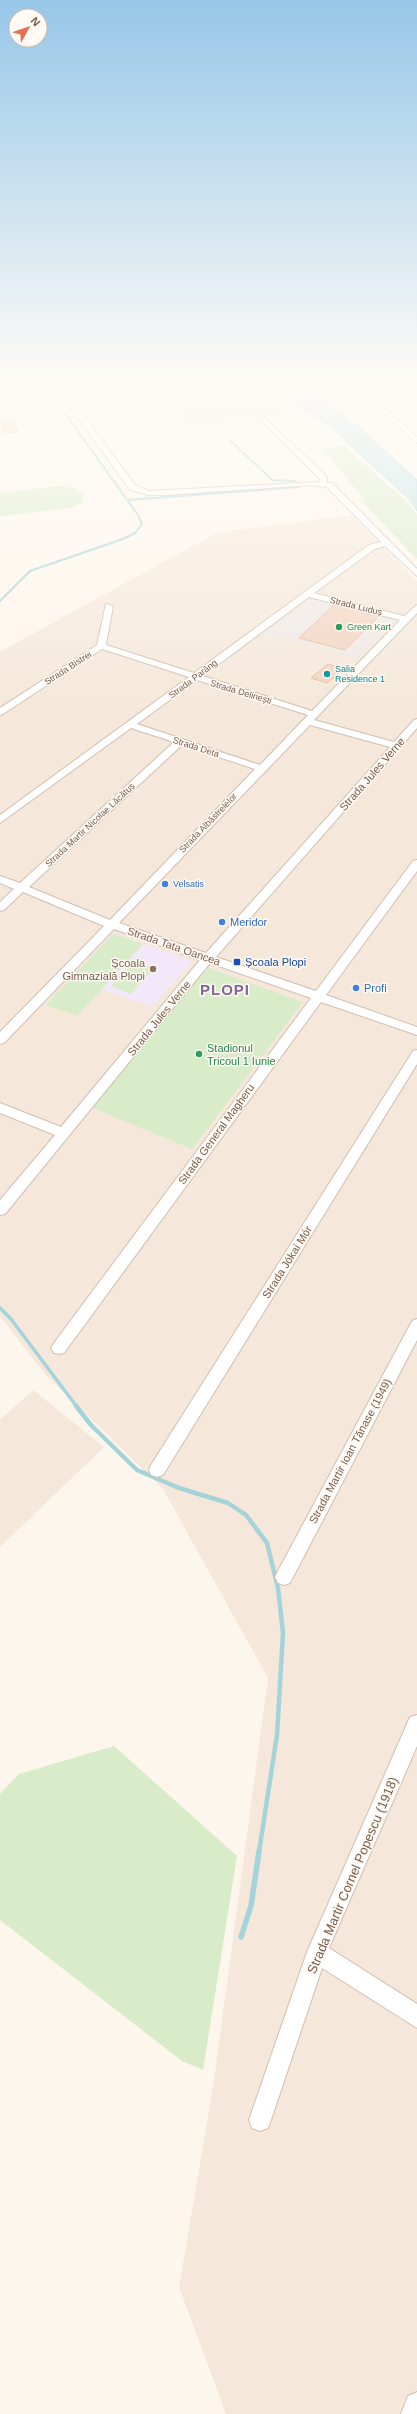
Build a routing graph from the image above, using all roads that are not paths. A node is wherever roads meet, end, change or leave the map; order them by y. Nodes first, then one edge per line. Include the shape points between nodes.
1 (137, 490) edge
2 (223, 490) edge
3 (335, 490) edge
4 (387, 544) junction
5 (417, 574) edge
6 (307, 594) junction
7 (109, 606) dead end
8 (417, 608) edge
9 (406, 619) junction
10 (101, 646) junction
11 (195, 677) junction
12 (0, 712) edge
13 (310, 718) junction
14 (417, 722) edge
15 (131, 725) junction
16 (180, 742) junction
17 (397, 746) junction
18 (261, 768) junction
19 (0, 820) edge
20 (417, 863) edge
21 (0, 879) edge
22 (22, 888) junction
23 (0, 908) edge
24 (110, 924) junction
25 (208, 958) junction
26 (316, 996) junction
27 (417, 1032) edge
28 (0, 1040) edge
29 (417, 1054) edge
30 (0, 1108) edge
31 (64, 1133) junction
32 (0, 1210) edge
33 (417, 1324) edge
34 (59, 1348) dead end
35 (157, 1470) dead end
36 (284, 1577) dead end
37 (415, 1734) edge
38 (317, 1952) junction
39 (417, 2017) edge
40 (260, 2120) dead end
41 (417, 2405) edge
42 (414, 2414) edge

1 - 2 street via 164,493
3 - 4 street
4 - 5 street
4 - 6 street, Strada Parâng via 372,547
6 - 9 street, Strada Luduș
6 - 11 street, Strada Parâng
7 - 10 street, Strada Bistrei
8 - 9 street, Strada Albăstrelelor
9 - 13 street, Strada Albăstrelelor
10 - 11 street, Strada Delinești
10 - 12 street, Strada Bistrei
11 - 13 street, Strada Delinești
11 - 15 street, Strada Parâng
13 - 17 street, Strada Delinești
13 - 18 street, Strada Albăstrelelor
14 - 17 street, Strada Jules Verne
15 - 16 street, Strada Deta
15 - 19 street, Strada Parâng
16 - 18 street, Strada Deta
16 - 22 street, Strada Martir Nicolae Lăcătuș
17 - 25 street, Strada Jules Verne
18 - 24 street, Strada Albăstrelelor
20 - 26 street, Strada General Magheru
21 - 22 street, Strada Tata Oancea
22 - 23 street, Strada Martir Nicolae Lăcătuș
22 - 24 street, Strada Tata Oancea
24 - 25 street, Strada Tata Oancea
24 - 28 street, Strada Albăstrelelor
25 - 26 street, Strada Tata Oancea
25 - 31 street, Strada Jules Verne
26 - 27 street, Strada Tata Oancea
26 - 34 street, Strada General Magheru
29 - 35 street, Strada Jókai Mór
30 - 31 street
31 - 32 street, Strada Jules Verne
33 - 36 street, Strada Martir Ioan Tănase (1949)
37 - 38 street, Strada Martir Cornel Popescu (1918)
38 - 39 street
38 - 40 street, Strada Martir Cornel Popescu (1918)
41 - 42 street

